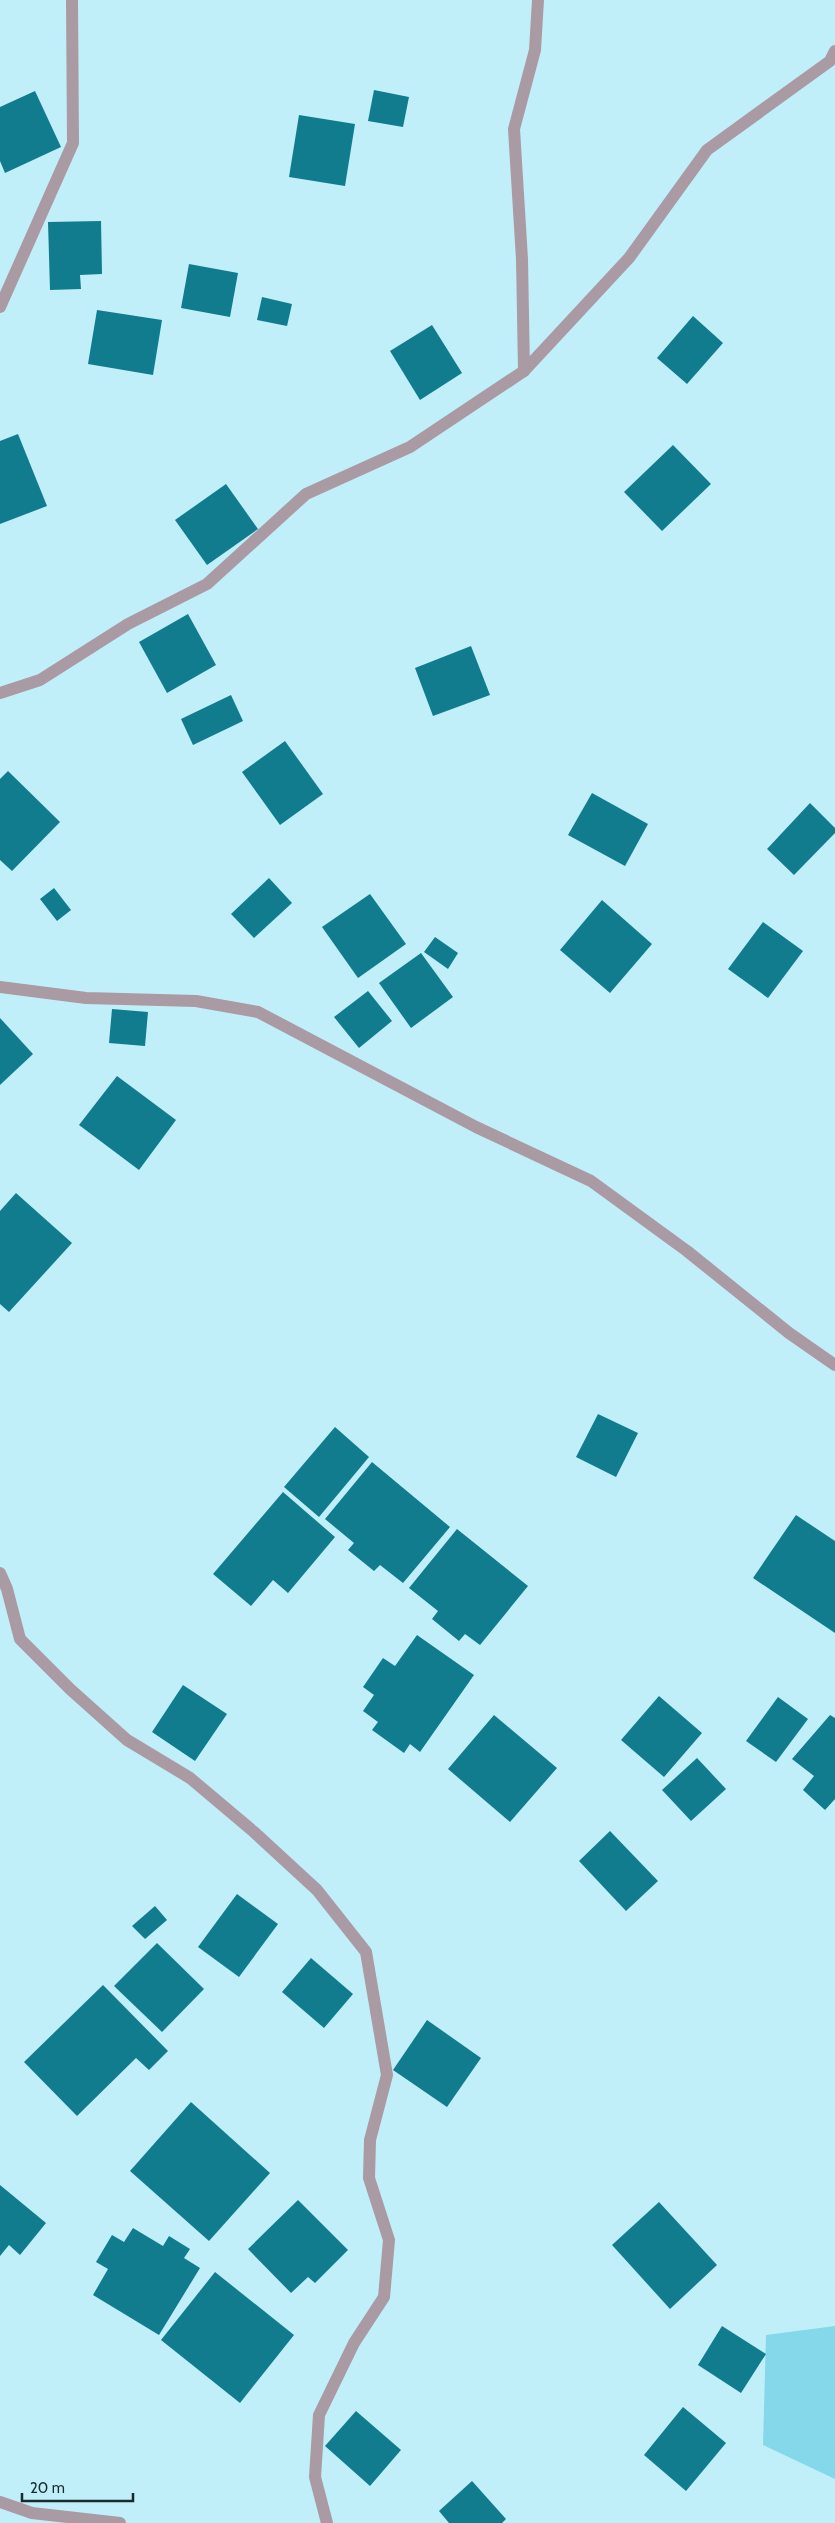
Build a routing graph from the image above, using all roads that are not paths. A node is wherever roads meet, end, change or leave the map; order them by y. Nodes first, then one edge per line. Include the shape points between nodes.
1 (72, 0) edge
2 (538, 0) edge
3 (835, 51) edge
4 (0, 307) edge
5 (524, 371) junction
6 (0, 693) edge
7 (0, 987) edge
8 (835, 1365) edge
9 (0, 1573) edge
10 (0, 2502) edge
11 (120, 2523) edge
12 (327, 2523) edge

1 - 4 street via 73,142
2 - 5 street via 535,50 514,129 522,258
3 - 5 street via 830,61 707,150 629,258
5 - 6 street via 410,447 306,494 207,584 128,624 40,680
7 - 8 street via 86,998 196,1000 258,1012 476,1126 592,1181
9 - 12 street via 20,1639 127,1740 190,1778 254,1832 317,1890 366,1952 387,2075 370,2140 370,2178 389,2240 384,2297 354,2343 319,2415 315,2477
10 - 11 street via 32,2514

